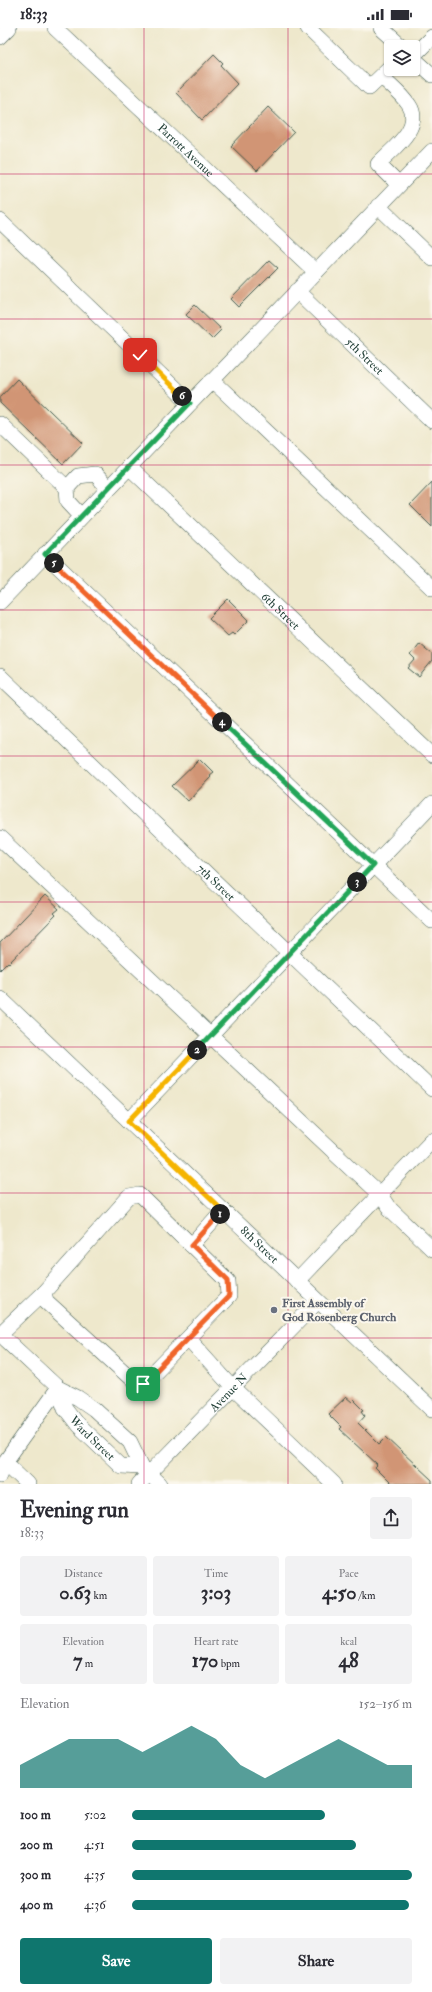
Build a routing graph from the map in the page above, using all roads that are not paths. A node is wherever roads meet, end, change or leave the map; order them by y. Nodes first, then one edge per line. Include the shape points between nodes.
1 (9, 28) edge
2 (55, 28) edge
3 (308, 28) edge
4 (381, 28) edge
5 (0, 37) edge
6 (432, 37) edge
7 (394, 40) edge
8 (420, 50) edge
9 (420, 64) edge
10 (384, 73) edge
11 (432, 75) edge
12 (390, 76) edge
13 (432, 150) edge
14 (399, 185) junction
15 (378, 206) junction
16 (0, 221) edge
17 (432, 258) edge
18 (316, 272) junction
19 (297, 291) junction
20 (212, 380) junction
21 (190, 403) junction
22 (432, 422) edge
23 (0, 424) edge
24 (129, 467) junction
25 (67, 488) junction
26 (108, 488) junction
27 (82, 516) junction
28 (45, 554) junction
29 (432, 588) edge
30 (2, 595) edge
31 (0, 676) edge
32 (432, 755) edge
33 (432, 804) edge
34 (0, 838) edge
35 (373, 865) junction
36 (432, 921) edge
37 (289, 954) junction
38 (0, 998) edge
39 (210, 1036) junction
40 (432, 1089) edge
41 (129, 1121) junction
42 (432, 1140) edge
43 (380, 1195) junction
44 (222, 1210) junction
45 (192, 1245) junction
46 (432, 1249) edge
47 (298, 1281) junction
48 (44, 1292) junction
49 (318, 1301) junction
50 (0, 1334) edge
51 (188, 1338) junction
52 (58, 1388) junction
53 (233, 1388) junction
54 (432, 1409) edge
55 (3, 1469) edge
56 (147, 1477) edge
57 (28, 1484) edge
58 (334, 1484) edge

1 - 5 street
2 - 18 street, Parrott Avenue
3 - 10 street via 369,87
4 - 7 street
6 - 8 street
9 - 11 street
12 - 14 street via 410,105 412,112 411,128 378,164
13 - 14 street
14 - 15 street
15 - 17 street
15 - 18 street
16 - 21 street
18 - 19 street
19 - 20 street
19 - 22 street, 5th Street
20 - 21 street
20 - 29 street
21 - 24 street
23 - 25 street
24 - 26 street
24 - 32 street, 6th Street
25 - 26 street via 78,476 95,474
25 - 27 street via 68,501
26 - 27 street
27 - 28 street
28 - 30 street
28 - 35 street
31 - 37 street, 7th Street
33 - 35 street
34 - 39 street
35 - 36 street
35 - 37 street
37 - 39 street
37 - 40 street, 7th Street
38 - 41 street, 8th Street
39 - 41 street
39 - 43 street
41 - 44 street, 8th Street
42 - 43 street
43 - 46 street via 388,1207
43 - 47 street
44 - 45 street
44 - 47 street, 8th Street
45 - 48 street via 140,1195 130,1197
45 - 51 street via 228,1280 229,1296
47 - 49 street, 8th Street
48 - 50 street
48 - 51 street via 46,1301 136,1383 143,1384
49 - 53 street, Avenue N
49 - 54 street, 8th Street
50 - 52 street, Ward Street
51 - 53 street
52 - 55 street
52 - 56 street, Ward Street via 94,1409 130,1442
52 - 56 street, Ward Street via 65,1408 78,1425 121,1466
53 - 56 street, Avenue N
53 - 58 street
55 - 57 street

